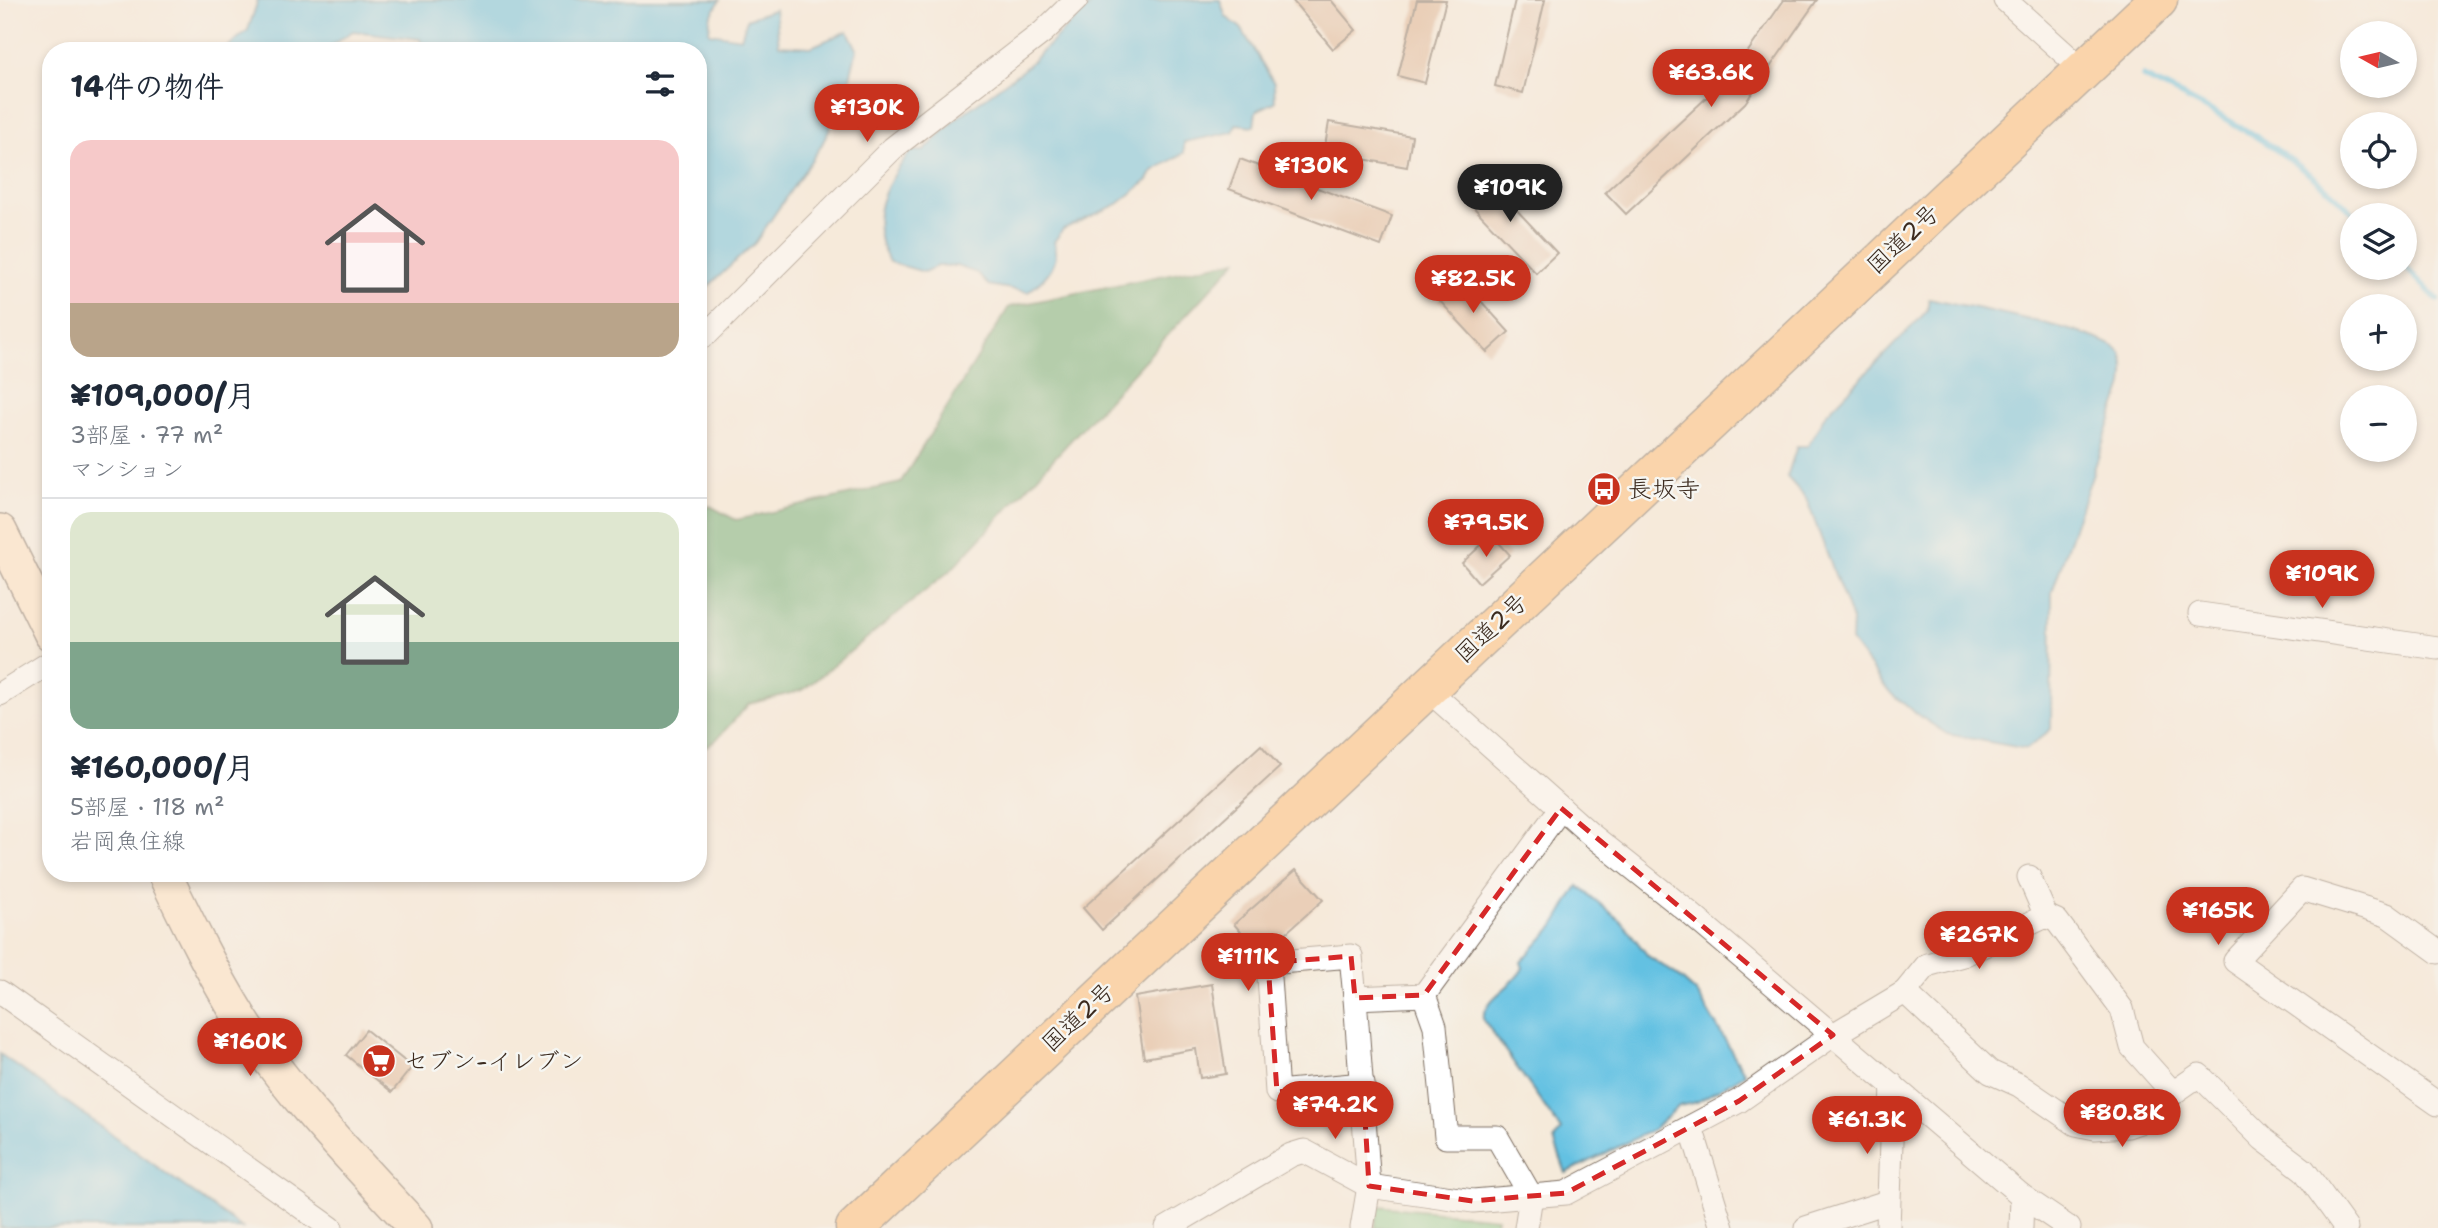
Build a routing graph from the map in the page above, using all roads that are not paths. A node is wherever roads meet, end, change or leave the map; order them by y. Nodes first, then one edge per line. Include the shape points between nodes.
1 (1076, 0) edge
2 (2005, 0) edge
3 (2158, 0) edge
4 (2083, 70) junction
5 (707, 334) edge
6 (0, 531) edge
7 (2200, 614) dead end
8 (42, 616) edge
9 (2438, 648) edge
10 (42, 668) edge
11 (1427, 689) junction
12 (0, 694) edge
13 (1561, 808) junction
14 (2029, 877) dead end
15 (168, 882) edge
16 (2046, 916) junction
17 (2438, 952) edge
18 (0, 992) edge
19 (1905, 992) junction
20 (1424, 995) junction
21 (1355, 998) junction
22 (1832, 1035) junction
23 (1363, 1084) junction
24 (1893, 1085) junction
25 (2173, 1093) junction
26 (2438, 1104) edge
27 (1691, 1127) junction
28 (1369, 1186) junction
29 (1531, 1196) junction
30 (2022, 1196) junction
31 (1887, 1202) junction
32 (331, 1228) edge
33 (416, 1228) edge
34 (855, 1228) edge
35 (1167, 1228) edge
36 (1362, 1228) edge
37 (1526, 1228) edge
38 (1722, 1228) edge
39 (1806, 1228) edge
40 (1888, 1228) edge
41 (2021, 1228) edge
42 (2069, 1228) edge
43 (2346, 1228) edge

1 - 5 street via 1043,32 892,149
2 - 4 street
3 - 4 highway, 国道2号
4 - 11 highway, 国道2号
6 - 8 main road
7 - 9 street
10 - 12 street
11 - 13 street
11 - 34 highway, 国道2号
13 - 20 street
13 - 22 street
14 - 16 street
15 - 33 main road via 200,949 264,1051 321,1125
16 - 19 street via 1963,955 1927,965
16 - 25 street via 2057,921 2122,1009 2132,1047
17 - 26 street via 2387,915 2302,888 2235,961
18 - 32 street
19 - 22 street
19 - 25 street via 1990,1072 2019,1085 2076,1124 2128,1126 2151,1118
20 - 21 street
20 - 29 street via 1435,1026 1446,1137 1497,1136
21 - 23 street
21 - 23 street via 1351,956 1268,963 1277,1092
22 - 24 street
22 - 27 street via 1739,1101
23 - 28 street
24 - 30 street
24 - 31 street
25 - 43 street via 2199,1075 2263,1139 2304,1170
27 - 29 street via 1566,1193
27 - 38 street
28 - 29 street via 1473,1201
28 - 35 street via 1304,1151
28 - 36 street
29 - 37 street
30 - 41 street
30 - 42 street
31 - 39 street
31 - 40 street

